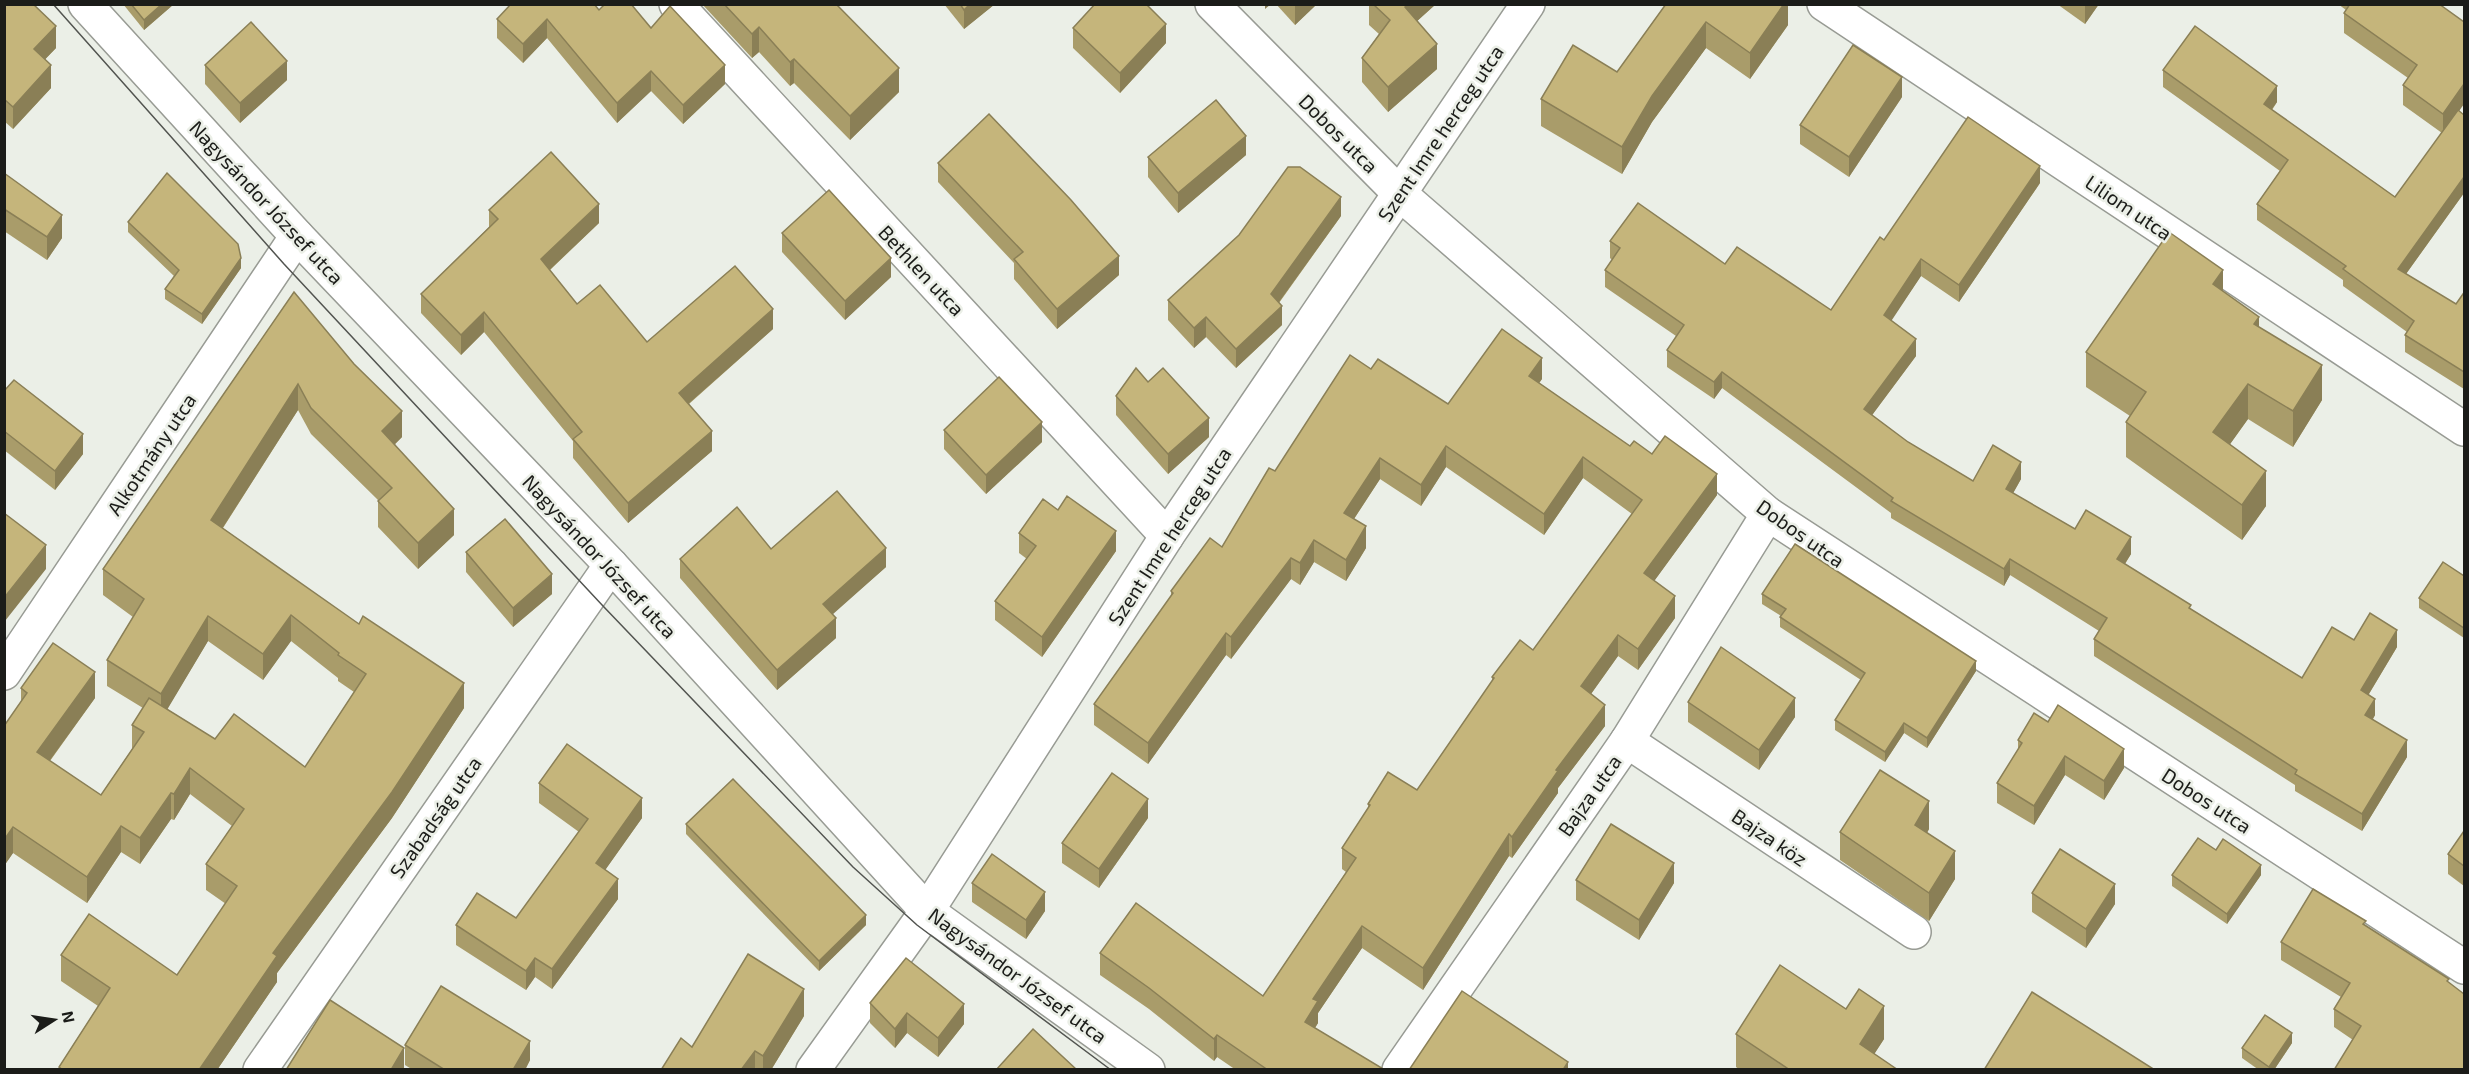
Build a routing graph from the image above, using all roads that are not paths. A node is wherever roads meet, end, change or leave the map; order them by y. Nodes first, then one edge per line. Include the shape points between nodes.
1 (85, 4) edge
2 (676, 4) edge
3 (1212, 4) edge
4 (1528, 4) edge
5 (1824, 4) edge
6 (1399, 193) junction
7 (297, 236) junction
8 (2464, 429) edge
9 (1768, 514) junction
10 (1167, 536) junction
11 (611, 565) junction
12 (4, 673) edge
13 (1627, 741) junction
14 (927, 911) junction
15 (1914, 932) dead end
16 (2464, 967) edge
17 (1147, 1069) edge
18 (260, 1070) edge
19 (813, 1070) edge
20 (1399, 1070) edge

1 - 7 street, Nagysándor József utca
2 - 10 street, Bethlen utca
3 - 6 street, Dobos utca
4 - 6 street, Szent Imre herceg utca
5 - 8 street, Liliom utca
6 - 9 street, Dobos utca
6 - 10 street, Szent Imre herceg utca
7 - 11 street, Nagysándor József utca
7 - 12 street, Alkotmány utca
9 - 13 street, Bajza utca
9 - 16 street, Dobos utca
10 - 14 street, Szent Imre herceg utca
11 - 14 street, Nagysándor József utca
11 - 18 street, Szabadság utca
13 - 15 street, Bajza köz
13 - 20 street, Bajza utca
14 - 17 street, Nagysándor József utca
14 - 19 street, Szent Imre herceg utca

